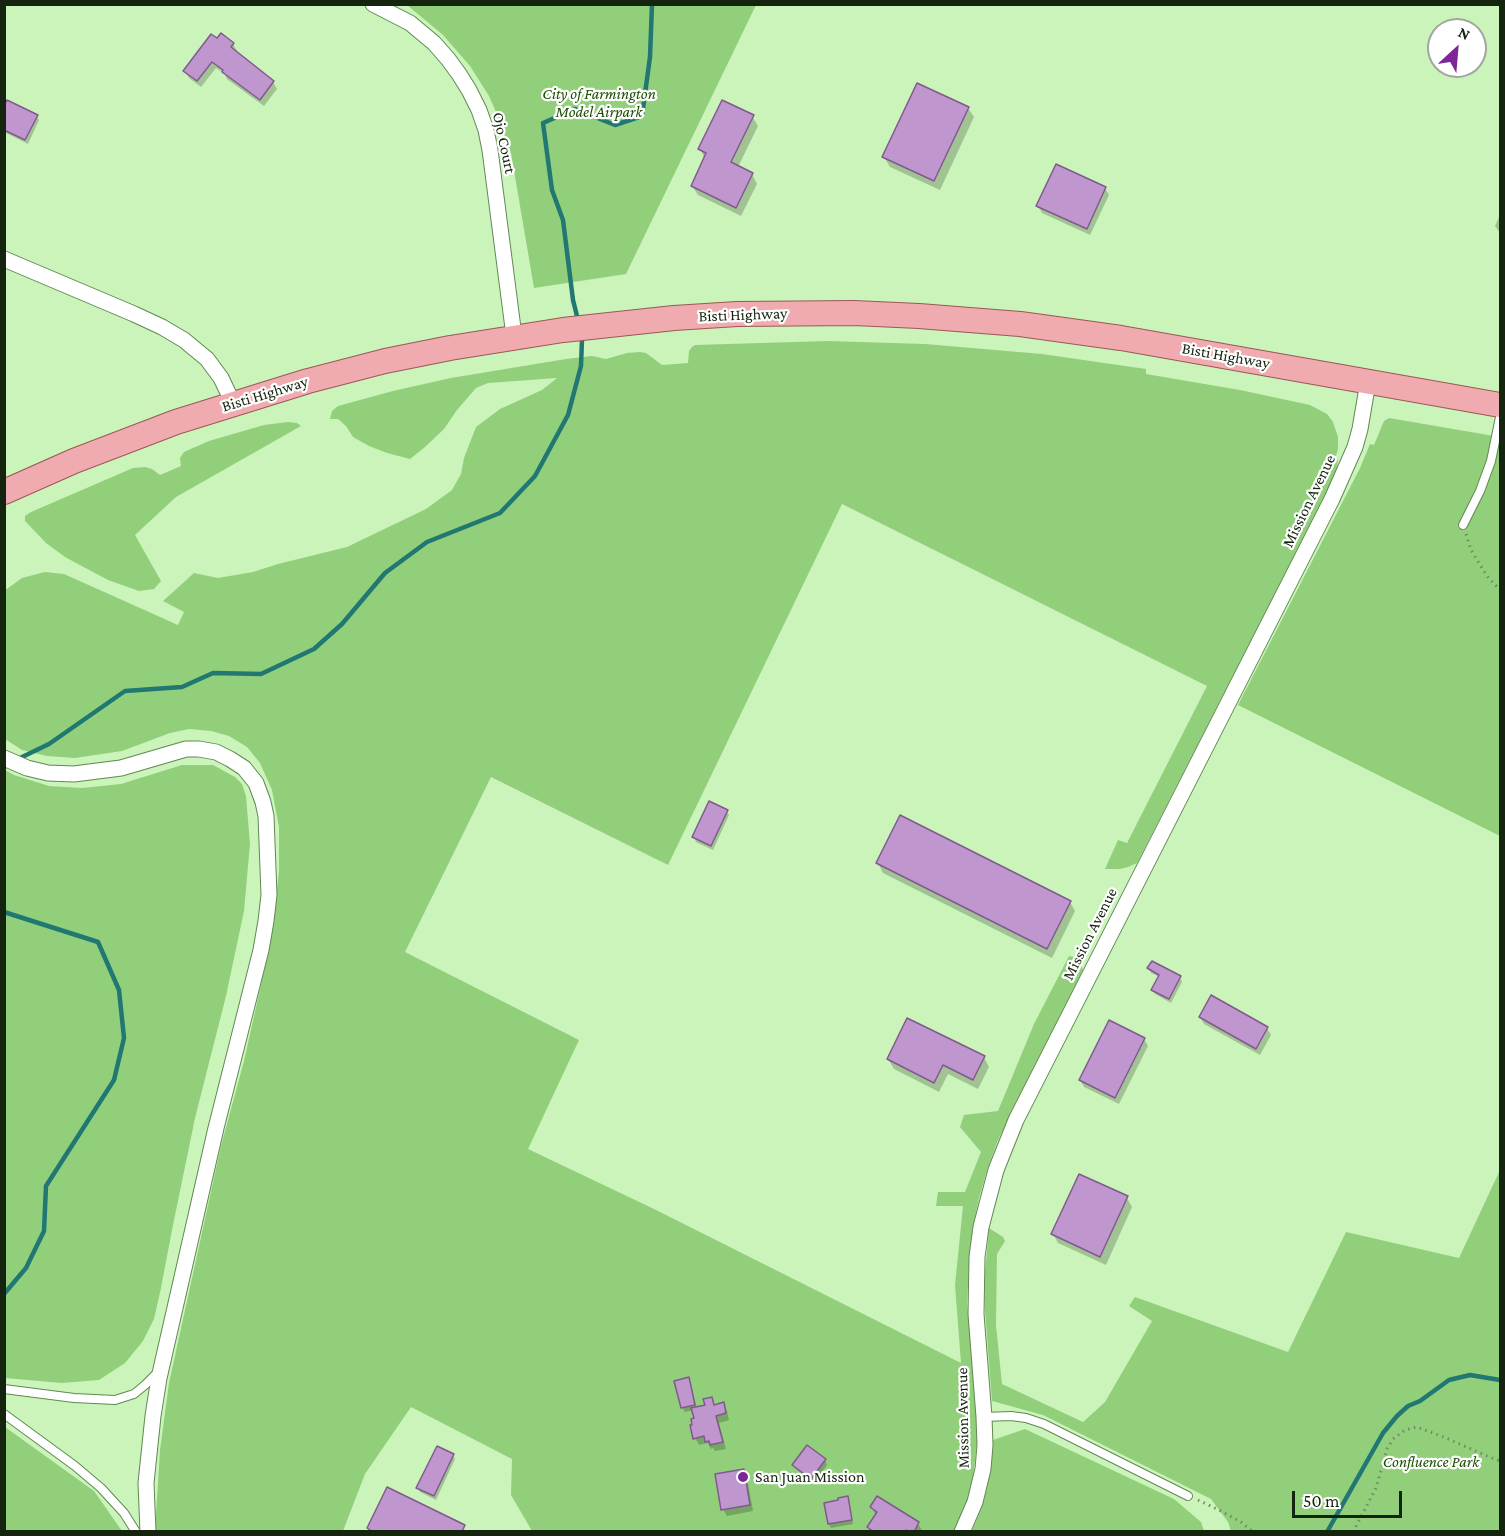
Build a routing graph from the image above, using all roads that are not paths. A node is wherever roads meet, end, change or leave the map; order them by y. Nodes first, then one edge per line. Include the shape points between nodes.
1 (373, 4) edge
2 (4, 259) edge
3 (514, 336) junction
4 (1368, 382) junction
5 (233, 403) junction
6 (1500, 405) edge
7 (1500, 417) edge
8 (4, 492) edge
9 (1463, 525) road end
10 (4, 758) edge
11 (161, 1369) junction
12 (4, 1389) edge
13 (4, 1414) edge
14 (984, 1417) junction
15 (1188, 1496) road end
16 (136, 1532) edge
17 (148, 1532) edge
18 (962, 1532) edge

1 - 3 street, Ojo Court via 410,23 434,43 459,74 479,110 490,150
2 - 5 street via 134,314 184,340 207,359
3 - 4 main road, Bisti Highway via 737,314 919,316 1080,332
3 - 5 main road, Bisti Highway via 385,361
4 - 6 main road, Bisti Highway
4 - 14 street, Mission Avenue via 1360,429 1332,499 1001,1155 977,1257 976,1314
5 - 8 main road, Bisti Highway via 122,442
7 - 9 lane via 1491,461
10 - 11 street via 48,773 75,774 121,768 186,749 199,749 216,752 244,768 256,783 263,802 269,895 261,950
11 - 12 lane via 134,1394 115,1400
11 - 17 street via 146,1484
13 - 16 lane via 101,1488
14 - 15 lane via 1011,1416 1044,1424
14 - 18 street, Mission Avenue via 980,1488

